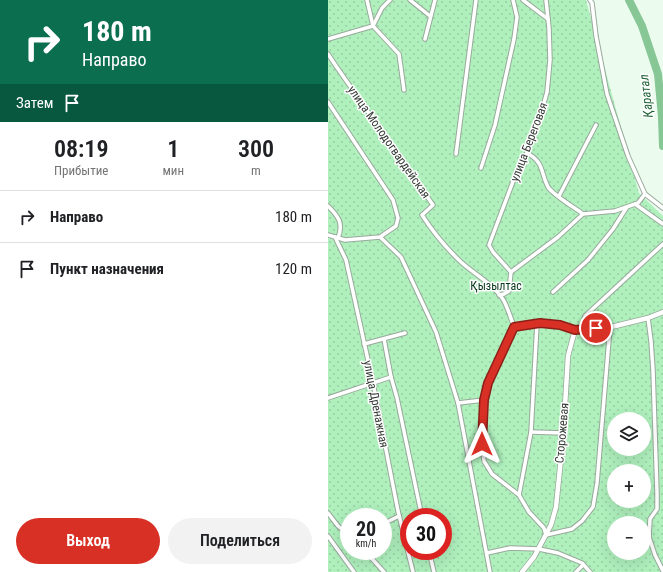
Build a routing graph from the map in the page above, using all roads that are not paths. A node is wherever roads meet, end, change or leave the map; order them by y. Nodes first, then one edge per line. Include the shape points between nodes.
1 (367, 0) edge
2 (390, 0) edge
3 (410, 0) edge
4 (435, 0) edge
5 (476, 0) edge
6 (513, 0) edge
7 (523, 0) edge
8 (546, 0) edge
9 (590, 0) edge
10 (430, 16) junction
11 (548, 19) junction
12 (373, 26) junction
13 (328, 39) edge
14 (425, 39) dead end
15 (328, 54) edge
16 (404, 90) dead end
17 (328, 102) edge
18 (596, 125) dead end
19 (527, 153) junction
20 (456, 154) dead end
21 (481, 168) dead end
22 (645, 194) junction
23 (559, 196) junction
24 (635, 204) junction
25 (328, 206) edge
26 (627, 207) junction
27 (663, 208) edge
28 (583, 214) junction
29 (663, 224) edge
30 (328, 234) edge
31 (380, 237) junction
32 (337, 238) junction
33 (663, 244) edge
34 (511, 272) junction
35 (553, 292) dead end
36 (500, 294) junction
37 (663, 312) edge
38 (585, 316) dead end
39 (648, 318) junction
40 (537, 324) junction
41 (514, 327) junction
42 (610, 327) junction
43 (575, 330) junction
44 (405, 333) dead end
45 (384, 339) junction
46 (364, 344) junction
47 (391, 377) junction
48 (373, 383) junction
49 (328, 398) edge
50 (484, 400) junction
51 (458, 403) junction
52 (531, 432) junction
53 (563, 433) junction
54 (519, 495) junction
55 (420, 508) edge
56 (328, 513) edge
57 (399, 516) junction
58 (392, 520) edge
59 (340, 527) edge
60 (546, 535) junction
61 (328, 536) edge
62 (539, 549) junction
63 (487, 553) junction
64 (373, 560) edge
65 (431, 560) edge
66 (583, 564) junction
67 (663, 571) edge
68 (354, 572) edge
69 (384, 572) edge
70 (413, 572) edge
71 (434, 572) edge
72 (490, 572) edge
73 (522, 572) edge
74 (576, 572) edge
75 (590, 572) edge

1 - 12 street
2 - 12 street via 382,8
3 - 10 street
4 - 10 street
5 - 20 street
6 - 21 street via 517,17 514,39 495,125
7 - 11 street
8 - 11 street, улица Береговая
9 - 22 street via 607,94 628,156
10 - 14 street
11 - 19 street, улица Береговая via 550,60 547,92
12 - 13 street
12 - 16 street via 399,54
15 - 36 street, улица Молодогвардейская via 433,205 422,215 438,239 462,263
17 - 31 street via 393,200 398,218 396,226
18 - 23 street
19 - 23 street via 535,157 542,168 548,187
19 - 34 street, улица Береговая via 520,163 489,245
22 - 24 street
22 - 27 street
23 - 28 street
24 - 26 street
24 - 29 street
25 - 32 street via 340,222 340,234
26 - 28 street via 615,211
26 - 35 street via 588,260
28 - 34 street via 558,237
30 - 32 street
31 - 32 street via 345,240
31 - 51 street via 401,257 436,332
32 - 46 street, улица Дренажная via 346,260
33 - 38 street
34 - 36 street via 509,291
36 - 41 street
37 - 39 street
39 - 42 street
39 - 67 street via 652,341 657,493 657,509 650,519 649,537
40 - 41 street
40 - 43 street via 560,325
40 - 52 street
41 - 50 street via 488,383
42 - 43 street
42 - 60 street via 593,508 572,529
43 - 53 street, Сторожевая via 568,356
44 - 45 street
45 - 46 street
45 - 47 street
46 - 48 street, улица Дренажная
47 - 48 street
47 - 55 street
48 - 49 street
48 - 57 street, улица Дренажная
50 - 51 street
50 - 54 street via 484,461 492,474
51 - 63 street
52 - 53 street
52 - 54 street
53 - 60 street, Сторожевая via 556,507
54 - 60 street via 529,512 544,528
56 - 59 street
57 - 58 street
57 - 70 street, улица Дренажная
60 - 62 street, Сторожевая
61 - 68 street
62 - 63 street via 510,548
62 - 66 street via 558,553
62 - 73 street, Сторожевая
63 - 72 street
64 - 69 street
65 - 71 street
66 - 74 street
66 - 75 street

